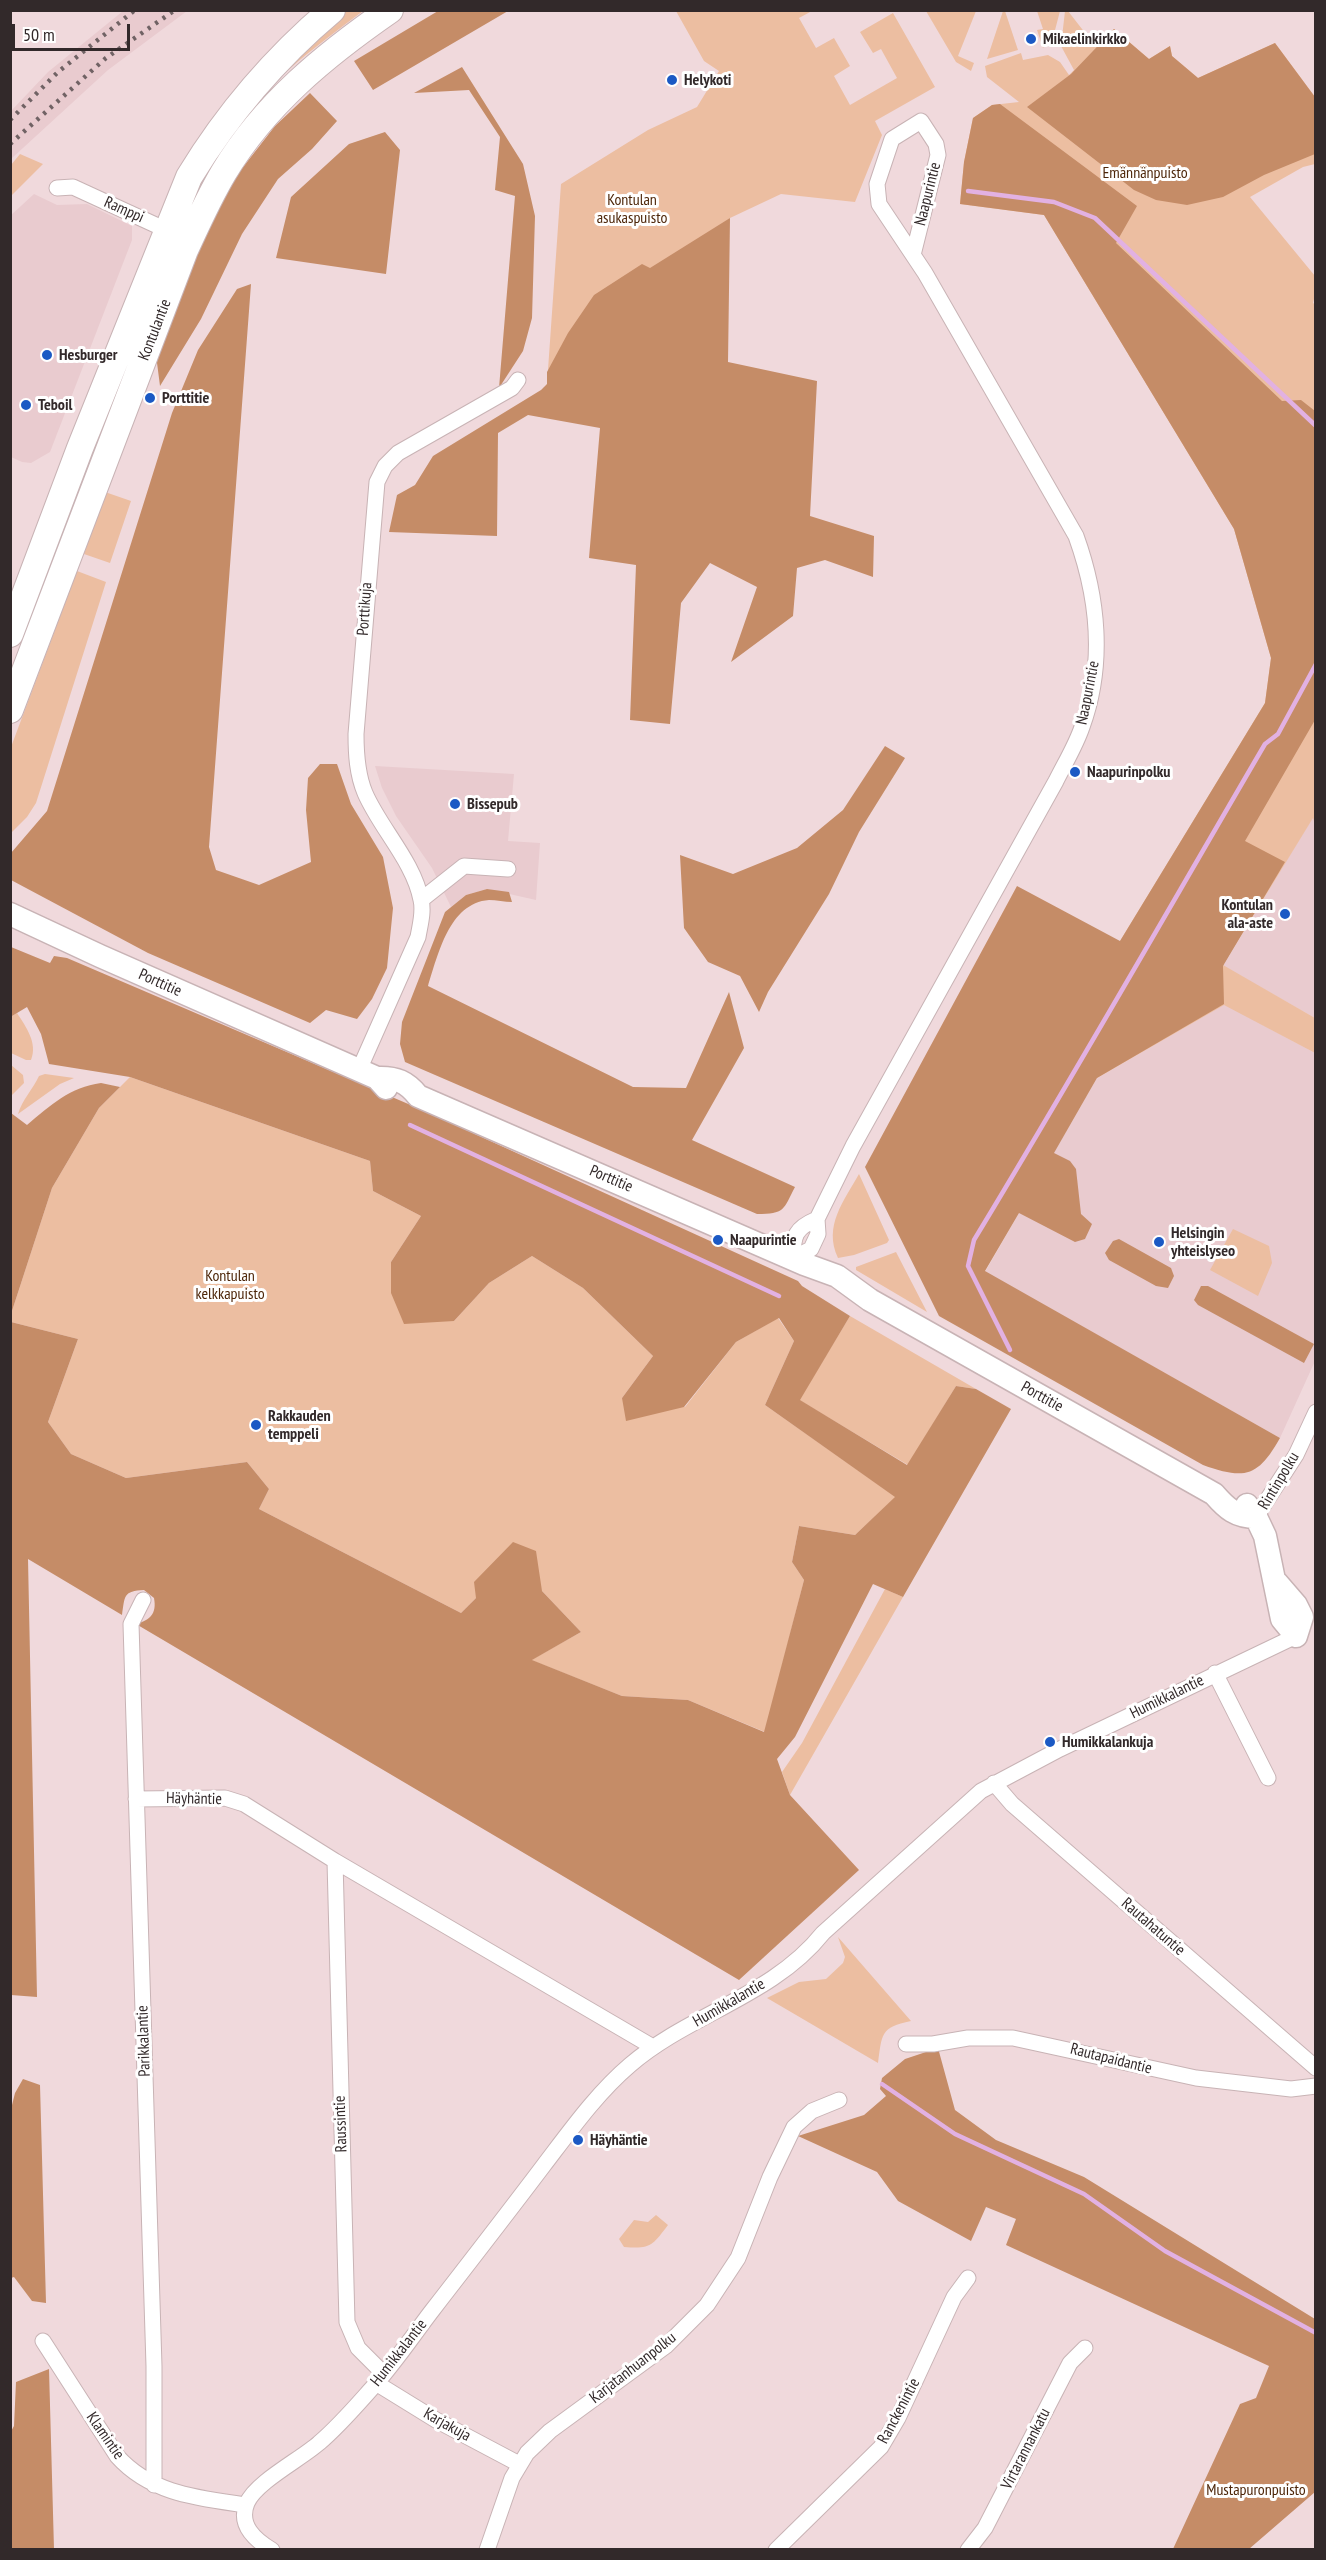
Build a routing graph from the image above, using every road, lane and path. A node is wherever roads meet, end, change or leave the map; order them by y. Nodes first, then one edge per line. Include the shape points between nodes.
1 (333, 10) edge
2 (390, 10) edge
3 (57, 188) dead end
4 (167, 230) junction
5 (190, 240) junction
6 (913, 255) junction
7 (518, 380) dead end
8 (10, 634) edge
9 (10, 710) edge
10 (508, 869) dead end
11 (421, 900) junction
12 (10, 914) edge
13 (368, 1074) junction
14 (798, 1261) junction
15 (1316, 1412) edge
16 (1256, 1517) junction
17 (144, 1600) dead end
18 (1306, 1633) edge
19 (1215, 1673) junction
20 (1268, 1778) dead end
21 (994, 1783) junction
22 (136, 1799) junction
23 (335, 1861) junction
24 (906, 2044) dead end
25 (653, 2047) junction
26 (1316, 2068) edge
27 (1316, 2086) edge
28 (839, 2100) dead end
29 (968, 2278) dead end
30 (43, 2342) dead end
31 (1085, 2348) dead end
32 (380, 2379) junction
33 (519, 2464) junction
34 (154, 2485) junction
35 (246, 2505) junction
36 (272, 2550) edge
37 (487, 2550) edge
38 (776, 2550) edge
39 (968, 2550) edge

1 - 4 main road, Kontulantie via 299,39 228,118 189,177
2 - 5 main road, Kontulantie via 317,63 263,118 225,171
3 - 4 street, Ramppi via 73,187
4 - 5 street, Ramppi
4 - 8 main road, Kontulantie
5 - 9 main road, Kontulantie
6 - 6 street, Naapurintie via 938,155 936,144 921,121 892,139 878,184 879,204
6 - 14 street, Naapurintie via 1076,536 1095,605 1094,676 1082,729 1056,781 869,1115 817,1219 818,1234 811,1249
7 - 11 street, Porttikuja via 512,388 398,453 385,466 375,487 356,758 365,793 408,867
10 - 11 street via 464,866
11 - 13 street, Porttikuja via 418,937
12 - 13 street, Porttitie
13 - 14 street, Porttitie via 409,1084 418,1096
14 - 16 street, Porttitie via 837,1276 870,1300 1214,1494 1248,1505
15 - 16 street, Rintinpolku via 1296,1455
16 - 18 street via 1273,1574 1296,1605
17 - 22 street, Parikkalantie via 131,1624
18 - 19 street, Humikkalantie
19 - 20 street
19 - 21 street, Humikkalantie
21 - 25 street, Humikkalantie via 972,1797 823,1933 807,1953 761,1986
21 - 26 street, Rautahatuntie via 1011,1804
22 - 23 street, Häyhäntie via 225,1798 255,1810
22 - 34 street, Parikkalantie via 154,2366
23 - 25 street, Häyhäntie
23 - 32 street, Raussintie via 346,2322 358,2348
24 - 27 street, Rautapaidantie via 1013,2038 1196,2078 1291,2089
25 - 32 street, Humikkalantie via 628,2066 570,2132
28 - 33 street, Karjatanhuanpolku via 812,2111 794,2127 738,2258 707,2305 666,2346 550,2431
29 - 38 street, Ranckenintie via 954,2297 881,2447
30 - 34 street, Klamintie via 117,2456
31 - 39 street, Virtarannankatu via 1070,2363 985,2528
32 - 33 street, Karjakuja via 426,2414
32 - 35 street, Humikkalantie via 320,2442 263,2484
33 - 37 street, Karjatanhuanpolku
34 - 35 street, Klamintie via 198,2498
35 - 36 street via 245,2520 251,2535

